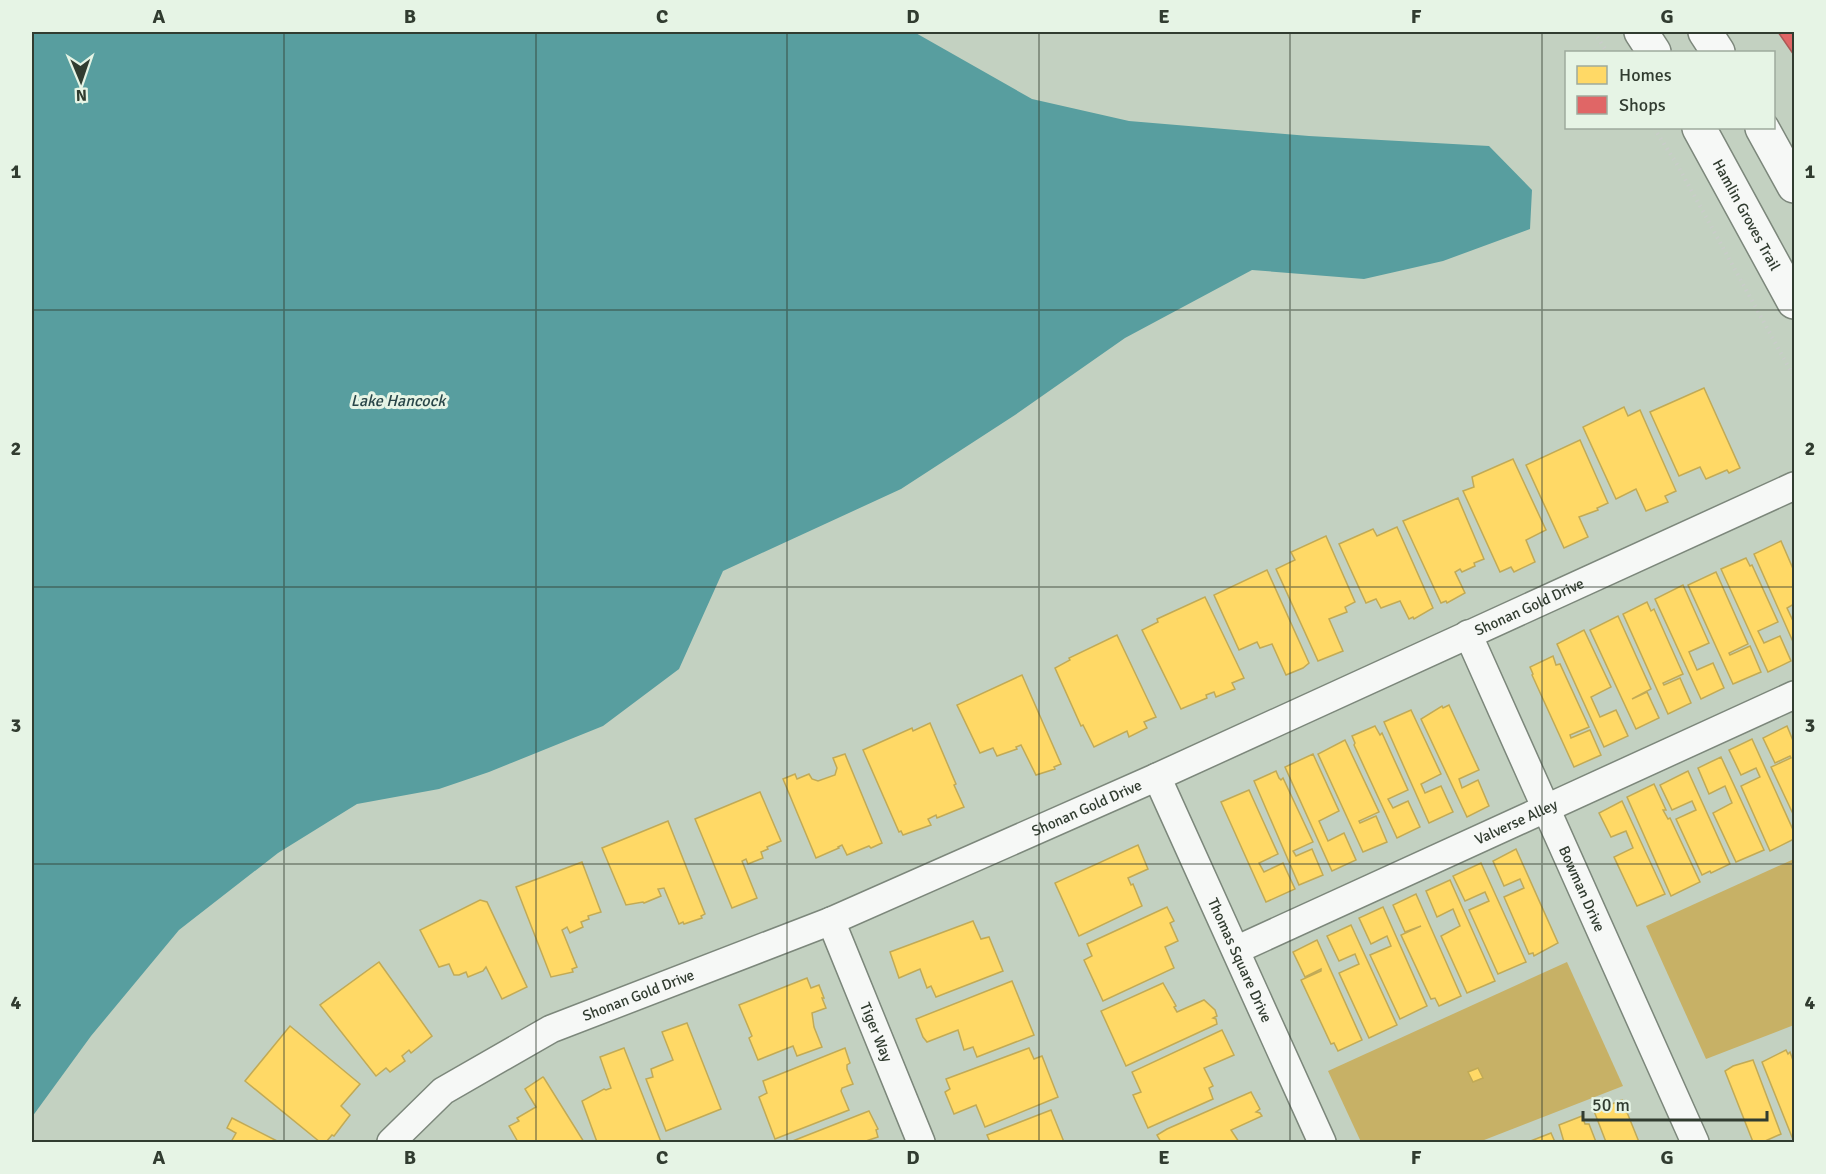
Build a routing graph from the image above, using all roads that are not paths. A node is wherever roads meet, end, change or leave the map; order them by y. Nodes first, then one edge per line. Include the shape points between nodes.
1 (1641, 32) edge
2 (1705, 32) edge
3 (1653, 51) edge
4 (1717, 51) edge
5 (1700, 129) edge
6 (1763, 129) edge
7 (1794, 186) edge
8 (1794, 302) edge
9 (1794, 486) edge
10 (1468, 634) junction
11 (1794, 695) edge
12 (1158, 777) junction
13 (1546, 810) junction
14 (831, 921) junction
15 (1236, 950) junction
16 (391, 1143) edge
17 (921, 1143) edge
18 (1322, 1143) edge
19 (1695, 1143) edge

1 - 3 main road
2 - 4 main road
5 - 8 main road, Hamlin Groves Trail
6 - 7 main road
9 - 10 street, Shonan Gold Drive
10 - 12 street, Shonan Gold Drive
10 - 13 street, Bowman Drive
11 - 13 street, Valverse Alley
12 - 14 street, Shonan Gold Drive
12 - 15 street, Thomas Square Drive
13 - 15 street, Valverse Alley
13 - 19 street, Bowman Drive
14 - 16 street, Shonan Gold Drive via 550,1029 443,1090
14 - 17 street, Tiger Way
15 - 18 street, Thomas Square Drive

